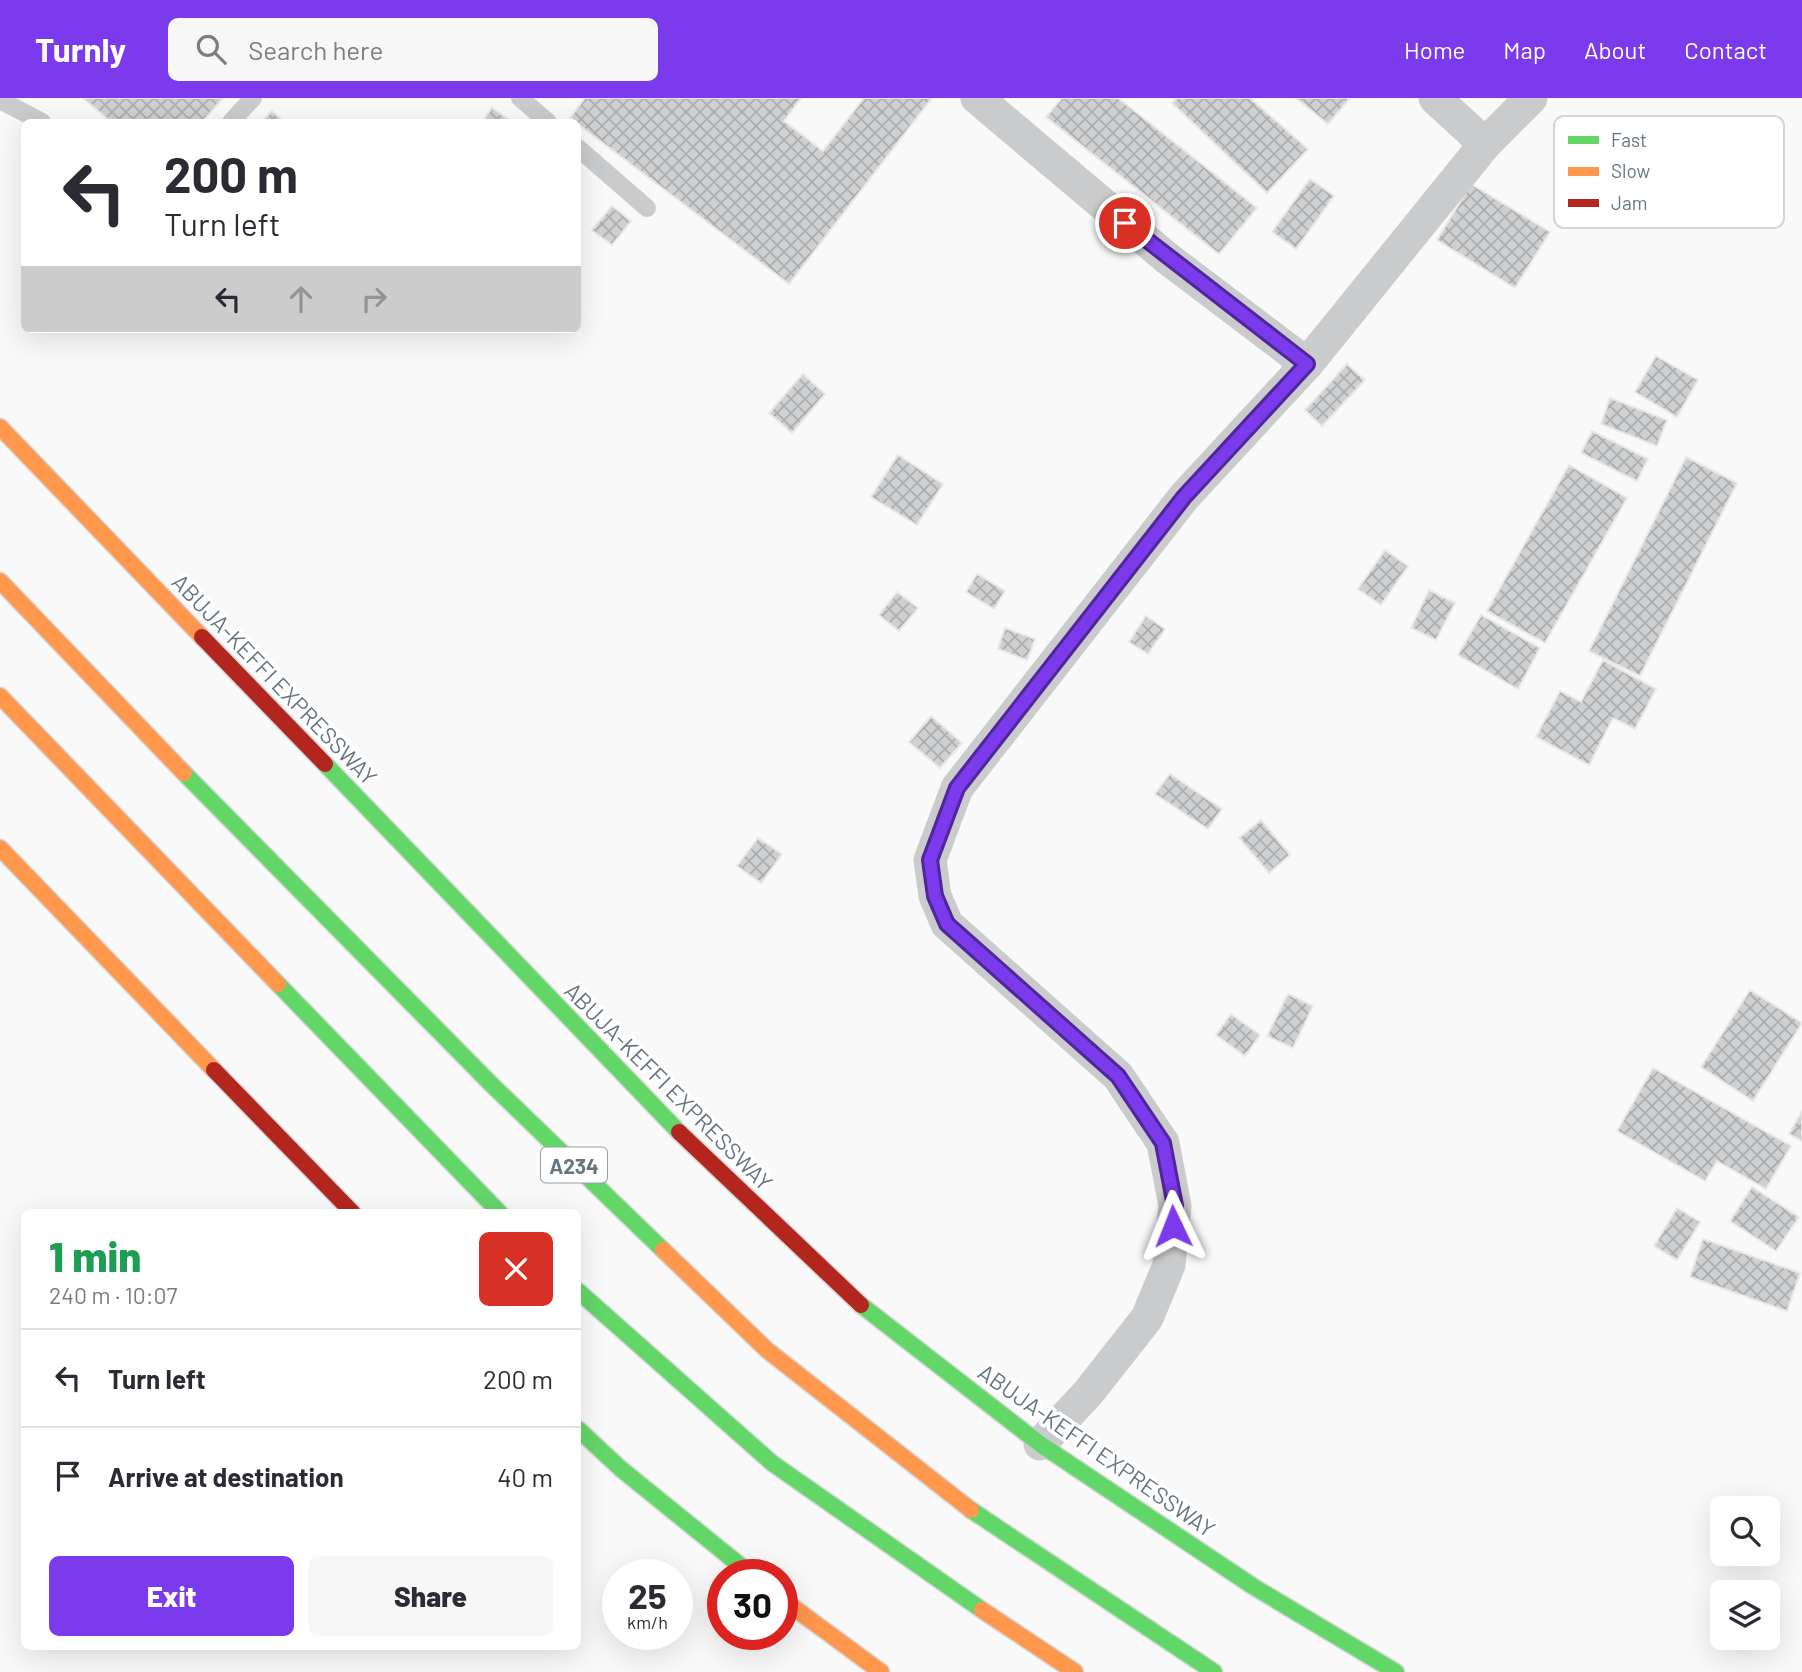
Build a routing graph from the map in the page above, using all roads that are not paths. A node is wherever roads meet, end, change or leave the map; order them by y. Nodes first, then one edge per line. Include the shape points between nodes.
1 (253, 98) edge
2 (520, 98) edge
3 (977, 98) edge
4 (1435, 98) edge
5 (1531, 98) edge
6 (0, 100) edge
7 (36, 119) edge
8 (234, 119) edge
9 (544, 119) edge
10 (1485, 144) junction
11 (581, 151) edge
12 (647, 208) dead end
13 (1307, 364) junction
14 (0, 427) edge
15 (0, 581) edge
16 (0, 696) edge
17 (0, 848) edge
18 (349, 1209) edge
19 (496, 1209) edge
20 (581, 1294) edge
21 (581, 1432) edge
22 (1040, 1444) junction
23 (732, 1559) edge
24 (798, 1611) edge
25 (881, 1672) edge
26 (1075, 1672) edge
27 (1214, 1672) edge
28 (1396, 1672) edge

1 - 8 lane
2 - 9 lane
3 - 13 street via 1167,258
4 - 10 street
5 - 10 street
6 - 7 lane
10 - 13 street
11 - 12 lane
13 - 22 street via 1184,497 957,788 930,860 935,896 947,924 1118,1076 1163,1143 1175,1206 1169,1265 1147,1318 1088,1393
14 - 22 highway, ABUJA-KEFFI EXPRESSWAY via 707,1161 864,1307
15 - 27 highway, A234 via 290,884 767,1350 975,1513
16 - 19 highway
17 - 18 highway
20 - 26 highway via 772,1463
21 - 23 highway
22 - 28 highway, ABUJA-KEFFI EXPRESSWAY via 1254,1587
24 - 25 highway

